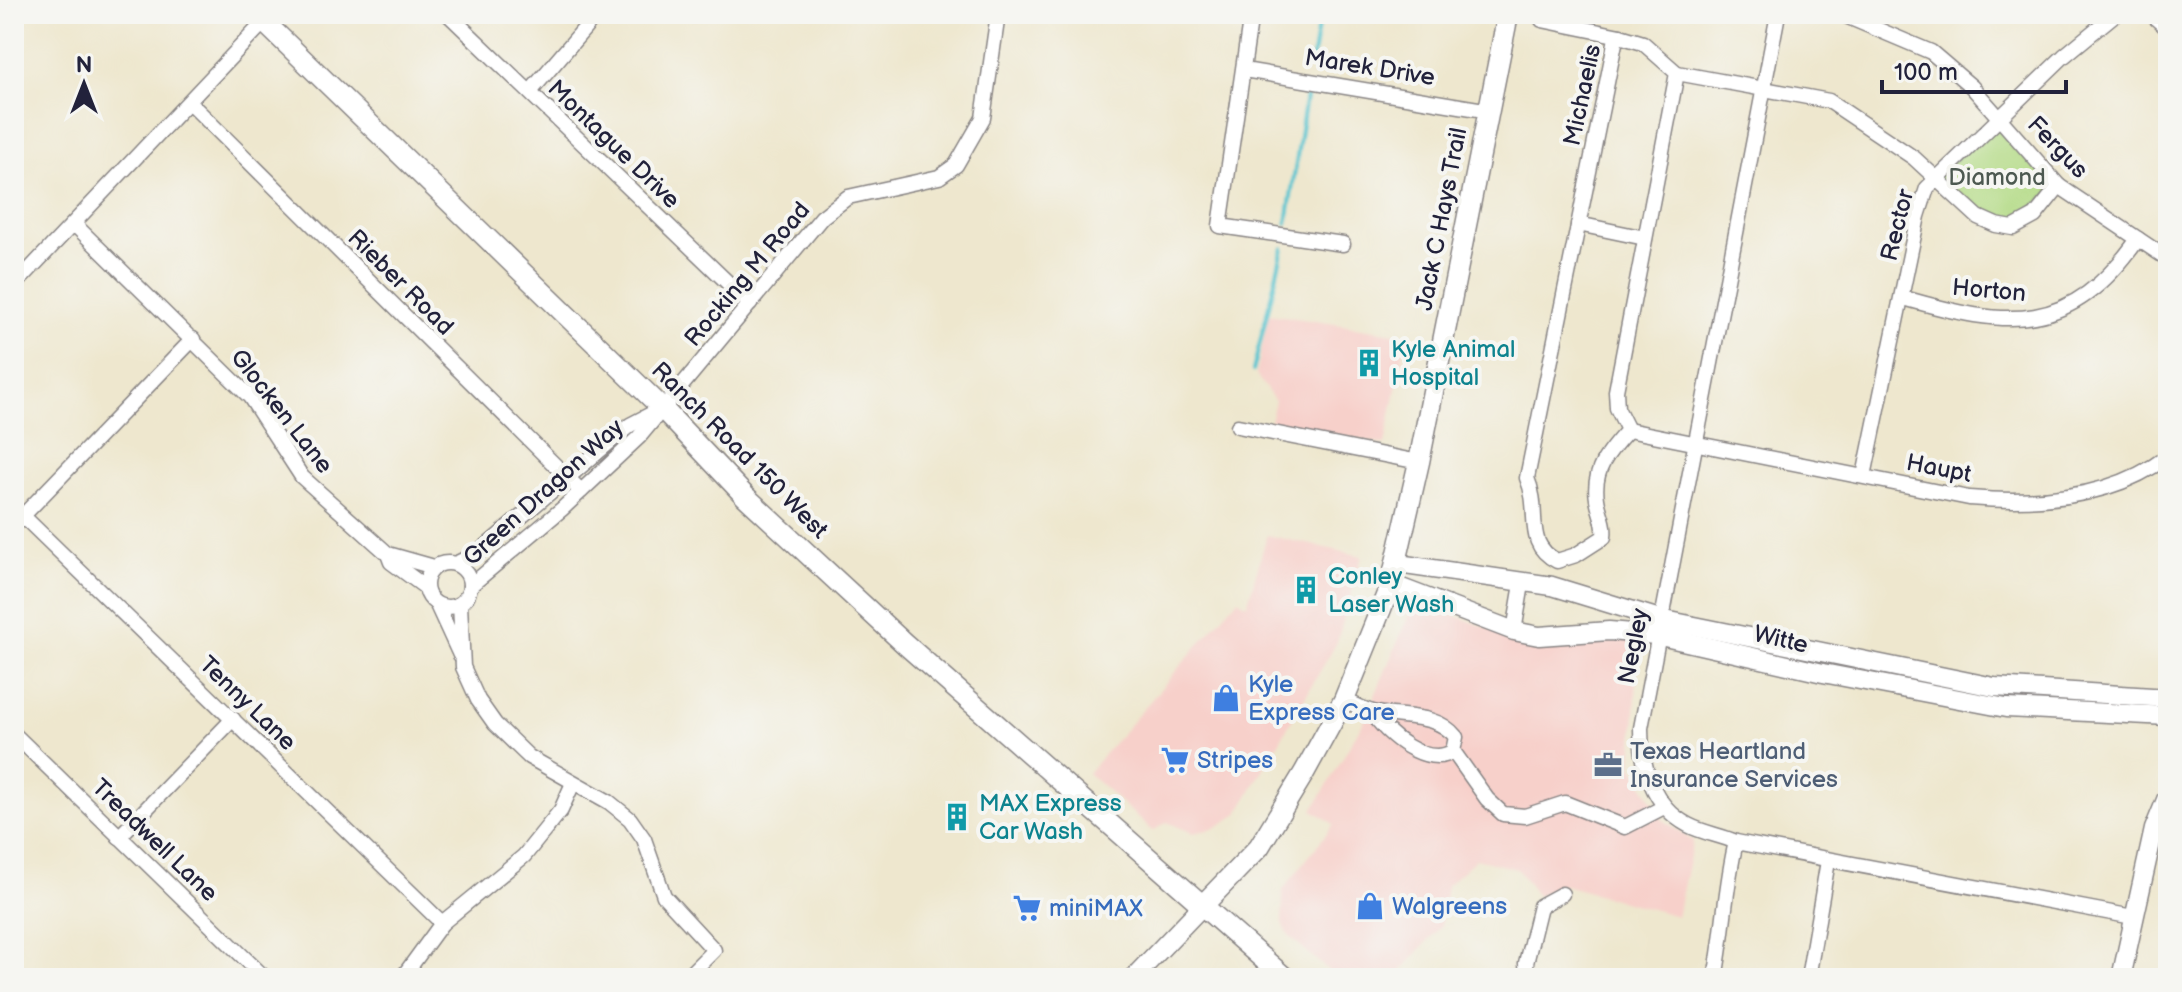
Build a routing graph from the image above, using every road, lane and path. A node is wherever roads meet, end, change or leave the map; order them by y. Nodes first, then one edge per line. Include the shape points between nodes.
1 (448, 14) edge
2 (597, 14) edge
3 (998, 14) edge
4 (1251, 14) edge
5 (1508, 14) edge
6 (1778, 14) edge
7 (1841, 14) edge
8 (2115, 14) edge
9 (2151, 14) edge
10 (260, 18) edge
11 (1542, 20) dead end
12 (2168, 29) edge
13 (1620, 36) junction
14 (1244, 70) junction
15 (1677, 73) junction
16 (1763, 91) junction
17 (530, 92) junction
18 (190, 103) junction
19 (1490, 111) junction
20 (1999, 117) junction
21 (1935, 177) junction
22 (2059, 186) junction
23 (1578, 224) junction
24 (75, 225) junction
25 (1645, 238) junction
26 (2138, 239) junction
27 (1343, 244) dead end
28 (2168, 259) edge
29 (14, 286) edge
30 (1904, 298) junction
31 (750, 304) junction
32 (193, 339) junction
33 (662, 408) junction
34 (1238, 426) dead end
35 (1628, 430) junction
36 (1695, 443) junction
37 (2168, 456) edge
38 (1419, 462) junction
39 (1864, 476) junction
40 (569, 479) junction
41 (581, 491) junction
42 (18, 520) edge
43 (388, 554) junction
44 (1557, 561) junction
45 (455, 564) junction
46 (1398, 564) junction
47 (434, 567) junction
48 (1391, 584) junction
49 (1522, 584) junction
50 (470, 586) junction
51 (1552, 586) junction
52 (425, 587) junction
53 (460, 604) junction
54 (437, 605) junction
55 (1658, 627) junction
56 (1514, 631) junction
57 (460, 655) junction
58 (1931, 674) junction
59 (1927, 693) junction
60 (2168, 698) edge
61 (1344, 700) junction
62 (2057, 700) junction
63 (1372, 712) junction
64 (2168, 716) edge
65 (233, 719) junction
66 (14, 734) edge
67 (1453, 751) junction
68 (573, 783) junction
69 (2168, 795) edge
70 (1664, 807) junction
71 (119, 837) junction
72 (1736, 842) junction
73 (1828, 861) junction
74 (1562, 894) dead end
75 (1204, 904) junction
76 (2133, 917) junction
77 (442, 923) junction
78 (265, 978) edge
79 (402, 978) edge
80 (686, 978) edge
81 (1133, 978) edge
82 (1285, 978) edge
83 (1527, 978) edge
84 (1715, 978) edge
85 (1808, 978) edge
86 (2121, 978) edge

1 - 17 street, Montague Drive
2 - 17 street
3 - 31 street, Rocking M Road via 983,118 956,165 939,177 848,197 807,231
4 - 14 street
5 - 19 main road, Jack C Hays Trail
6 - 16 street, Negley
7 - 20 street, Fergus via 1931,52
8 - 20 street, Rector
9 - 12 street
10 - 18 street
10 - 33 main road, Ranch Road 150 West
11 - 13 street
13 - 15 street, Michaelis via 1643,43
13 - 23 street, Michaelis
14 - 19 street, Marek Drive
14 - 27 street via 1220,226
15 - 16 street
15 - 25 street
16 - 21 street via 1829,101
16 - 36 street, Negley
17 - 31 street, Montague Drive
18 - 24 street
18 - 40 street, Rieber Road
19 - 38 main road, Jack C Hays Trail
20 - 21 street, Rector
20 - 22 street, Fergus
21 - 22 street via 1978,217 2013,228 2035,216
21 - 30 street, Rector via 1918,216
22 - 26 street, Fergus
23 - 25 street
23 - 44 street, Michaelis via 1527,478 1536,508 1535,538 1541,553
24 - 29 street
24 - 32 street, Glocken Lane
25 - 35 street via 1616,391 1617,408
26 - 28 street, Fergus
26 - 30 street, Horton via 2096,290 2057,313 2022,318 1961,315
30 - 39 street, Rector
31 - 33 street, Rocking M Road
32 - 42 street
32 - 43 street, Glocken Lane via 250,397 302,477
33 - 40 street, Green Dragon Way via 630,425
33 - 41 street, Green Dragon Way
33 - 75 main road, Ranch Road 150 West via 745,496 905,644
34 - 38 street
35 - 36 street, Haupt
35 - 44 street via 1602,461 1596,497 1606,526 1604,537
36 - 39 street, Haupt
36 - 55 street, Negley
37 - 39 street, Haupt via 2116,485 2046,500 1969,498
38 - 46 main road, Jack C Hays Trail
40 - 41 street, Rieber Road
40 - 45 street, Green Dragon Way via 478,553
41 - 50 street, Green Dragon Way
42 - 65 street, Tenny Lane
43 - 47 street, Glocken Lane
43 - 52 street, Glocken Lane
44 - 51 street
45 - 47 street
45 - 50 street via 466,572
46 - 48 main road, Jack C Hays Trail
46 - 49 street, Witte
47 - 52 street
48 - 56 street, Witte
48 - 61 main road, Jack C Hays Trail
49 - 51 street, Witte
49 - 56 street
50 - 53 street
51 - 55 street, Witte
52 - 54 street
53 - 54 street
53 - 57 street
54 - 57 street
55 - 56 street, Witte via 1539,636
55 - 58 street, Witte
55 - 59 street, Witte
55 - 70 street, Negley via 1641,755
57 - 68 street via 468,682 495,724 529,757
58 - 59 street
58 - 62 street, Witte
59 - 62 street, Witte via 2006,708
60 - 62 street, Witte
61 - 63 street
61 - 75 main road, Jack C Hays Trail via 1259,847
62 - 64 street, Witte
63 - 67 street via 1385,730 1429,756 1445,757
63 - 67 street via 1448,727 1456,737
65 - 71 street
65 - 77 street, Tenny Lane
66 - 71 street, Treadwell Lane
67 - 70 street via 1503,814 1525,816 1565,803 1625,827
68 - 77 street via 561,810 524,856
68 - 80 street via 630,819 644,839 664,896 714,950
69 - 76 street via 2154,829
70 - 72 street via 1687,825
71 - 78 street, Treadwell Lane
72 - 73 street
72 - 84 street
73 - 76 street
73 - 85 street
74 - 83 street via 1540,906
75 - 81 street
75 - 82 main road, Ranch Road 150 West
76 - 86 street
77 - 79 street

